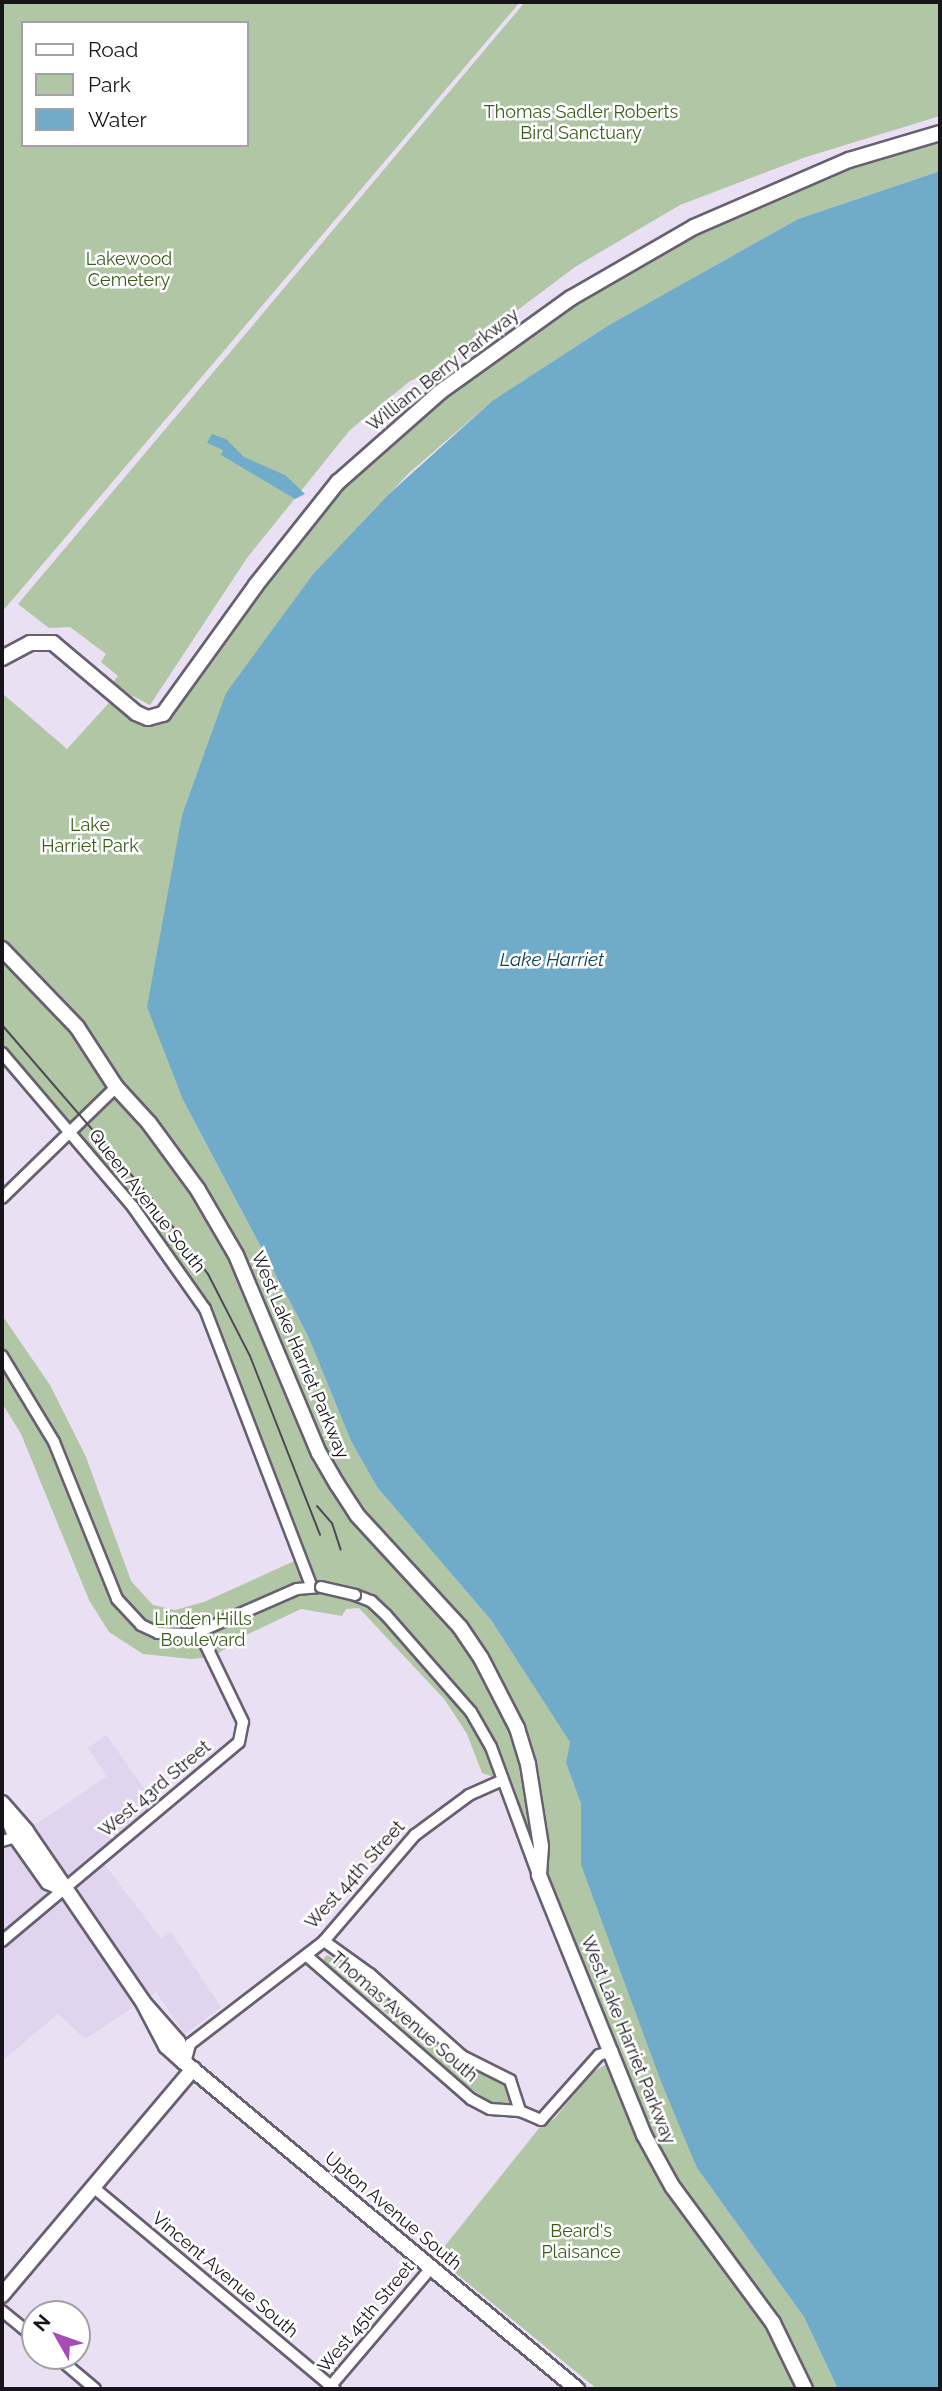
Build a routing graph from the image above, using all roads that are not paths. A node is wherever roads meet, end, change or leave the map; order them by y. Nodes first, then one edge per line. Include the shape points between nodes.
1 (940, 134) edge
2 (2, 658) edge
3 (2, 949) edge
4 (2, 1053) edge
5 (116, 1087) junction
6 (71, 1131) junction
7 (2, 1198) edge
8 (2, 1356) edge
9 (316, 1586) junction
10 (200, 1633) junction
11 (503, 1780) junction
12 (9, 1839) edge
13 (539, 1875) junction
14 (64, 1889) junction
15 (2, 1941) edge
16 (324, 1941) junction
17 (307, 1956) junction
18 (612, 2051) junction
19 (189, 2066) junction
20 (520, 2111) junction
21 (93, 2187) junction
22 (431, 2268) junction
23 (2, 2295) edge
24 (2, 2311) edge
25 (21, 2327) edge
26 (73, 2370) edge
27 (331, 2388) edge
28 (95, 2389) edge
29 (578, 2389) edge
30 (805, 2389) edge

1 - 2 street, William Berry Parkway via 849,160 694,227 571,298 440,392 338,482 163,714 148,718 136,713 53,643 17,647
3 - 5 street, West Lake Harriet Parkway via 78,1027
4 - 6 street, Queen Avenue South
5 - 6 street
5 - 13 street, West Lake Harriet Parkway via 149,1123 214,1214 337,1484 376,1538 460,1627 494,1682 528,1763 541,1846
6 - 7 street
6 - 9 street, Queen Avenue South via 158,1238 205,1309
8 - 10 street via 54,1442 113,1590 127,1613 158,1633
9 - 10 street
9 - 11 street, West Lake Harriet Parkway, bridge via 372,1601 460,1695 491,1747
10 - 14 street, West 43rd Street via 243,1722 239,1742
11 - 13 street, West Lake Harriet Parkway
11 - 16 street, West 44th Street via 468,1795 415,1836
12 - 14 street via 48,1882
12 - 14 street, Upton Avenue South via 2,1803
13 - 18 street, West Lake Harriet Parkway
14 - 15 street, West 43rd Street
14 - 19 street, Upton Avenue South via 143,2002 178,2042
16 - 17 street, West 44th Street
16 - 20 street, Thomas Avenue South via 370,1974 462,2056 510,2080
17 - 19 street, West 44th Street via 190,2044
17 - 20 street, Thomas Avenue South via 471,2098 490,2109
18 - 20 street, Thomas Avenue South via 600,2055 541,2120
18 - 30 street, West Lake Harriet Parkway via 658,2164 773,2323
19 - 21 street, West 44th Street
19 - 22 street, Upton Avenue South
21 - 23 street, West 44th Street
21 - 27 street, Vincent Avenue South
22 - 27 street, West 45th Street
22 - 29 street, Upton Avenue South
24 - 25 street
26 - 28 street

